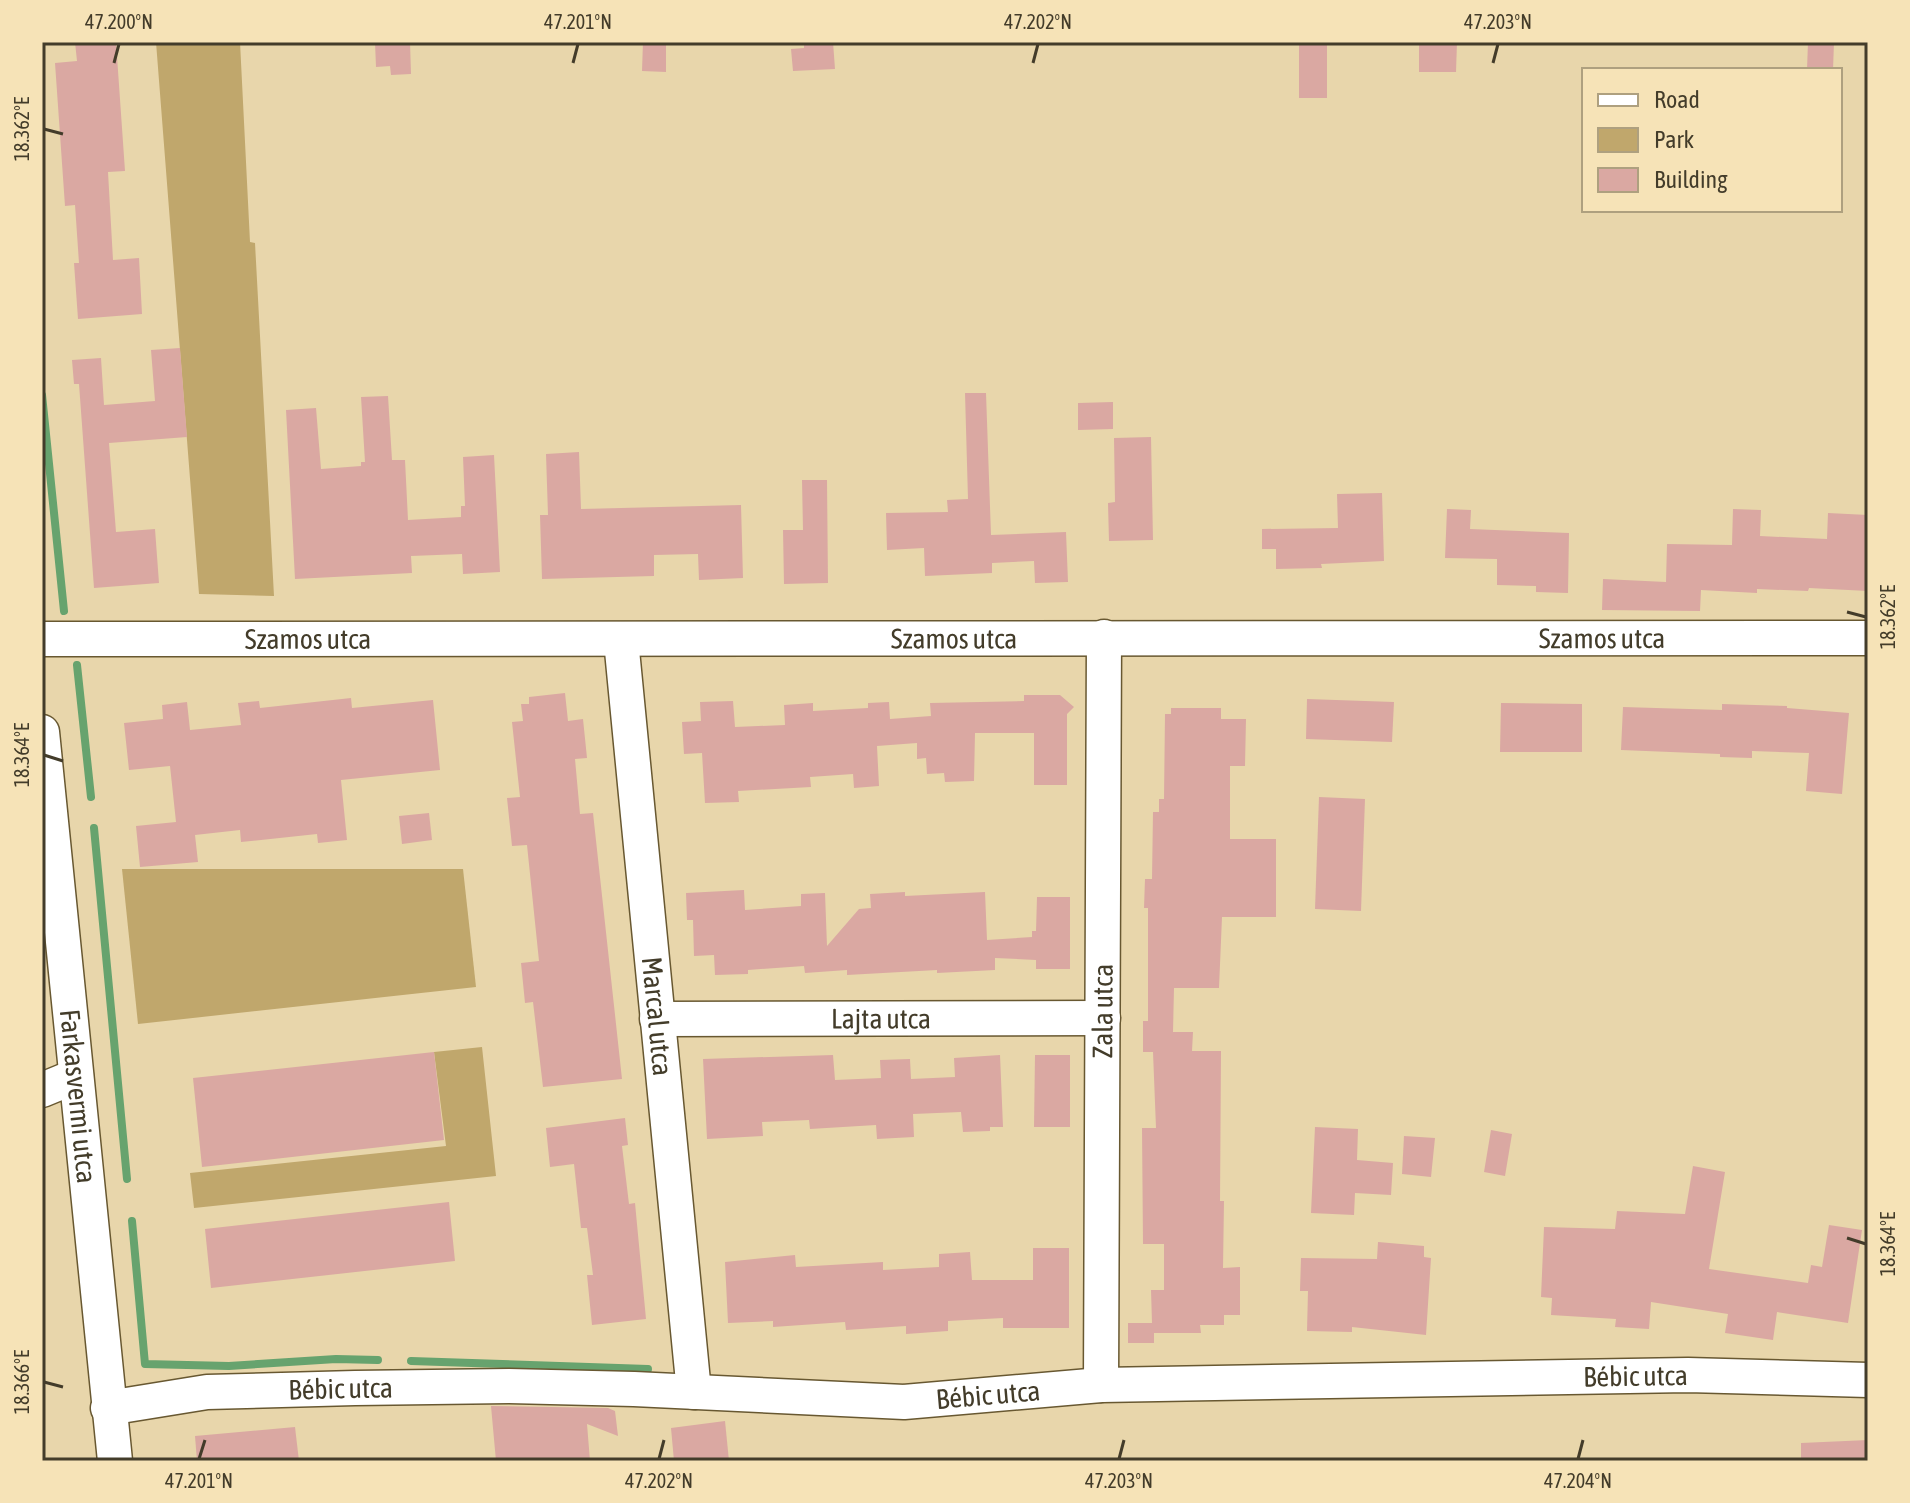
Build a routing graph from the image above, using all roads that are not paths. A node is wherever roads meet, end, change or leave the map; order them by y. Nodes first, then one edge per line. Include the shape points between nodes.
1 (1104, 637) junction
2 (1868, 638) edge
3 (42, 639) edge
4 (621, 640) junction
5 (42, 732) edge
6 (1103, 1018) junction
7 (657, 1019) junction
8 (76, 1076) junction
9 (42, 1090) edge
10 (1868, 1380) edge
11 (1101, 1385) junction
12 (694, 1392) junction
13 (108, 1408) junction
14 (115, 1461) edge

1 - 2 street, Szamos utca
1 - 4 street, Szamos utca
1 - 6 street, Zala utca
3 - 4 street, Szamos utca
4 - 7 street, Marcal utca
5 - 8 street, Farkasvermi utca
6 - 7 street, Lajta utca
6 - 11 street, Zala utca
7 - 12 street, Marcal utca
8 - 9 street
8 - 13 street, Farkasvermi utca
10 - 11 street, Bébic utca via 1688,1375
11 - 12 street, Bébic utca via 904,1402
12 - 13 street, Bébic utca via 509,1386 207,1392
13 - 14 street, Farkasvermi utca

